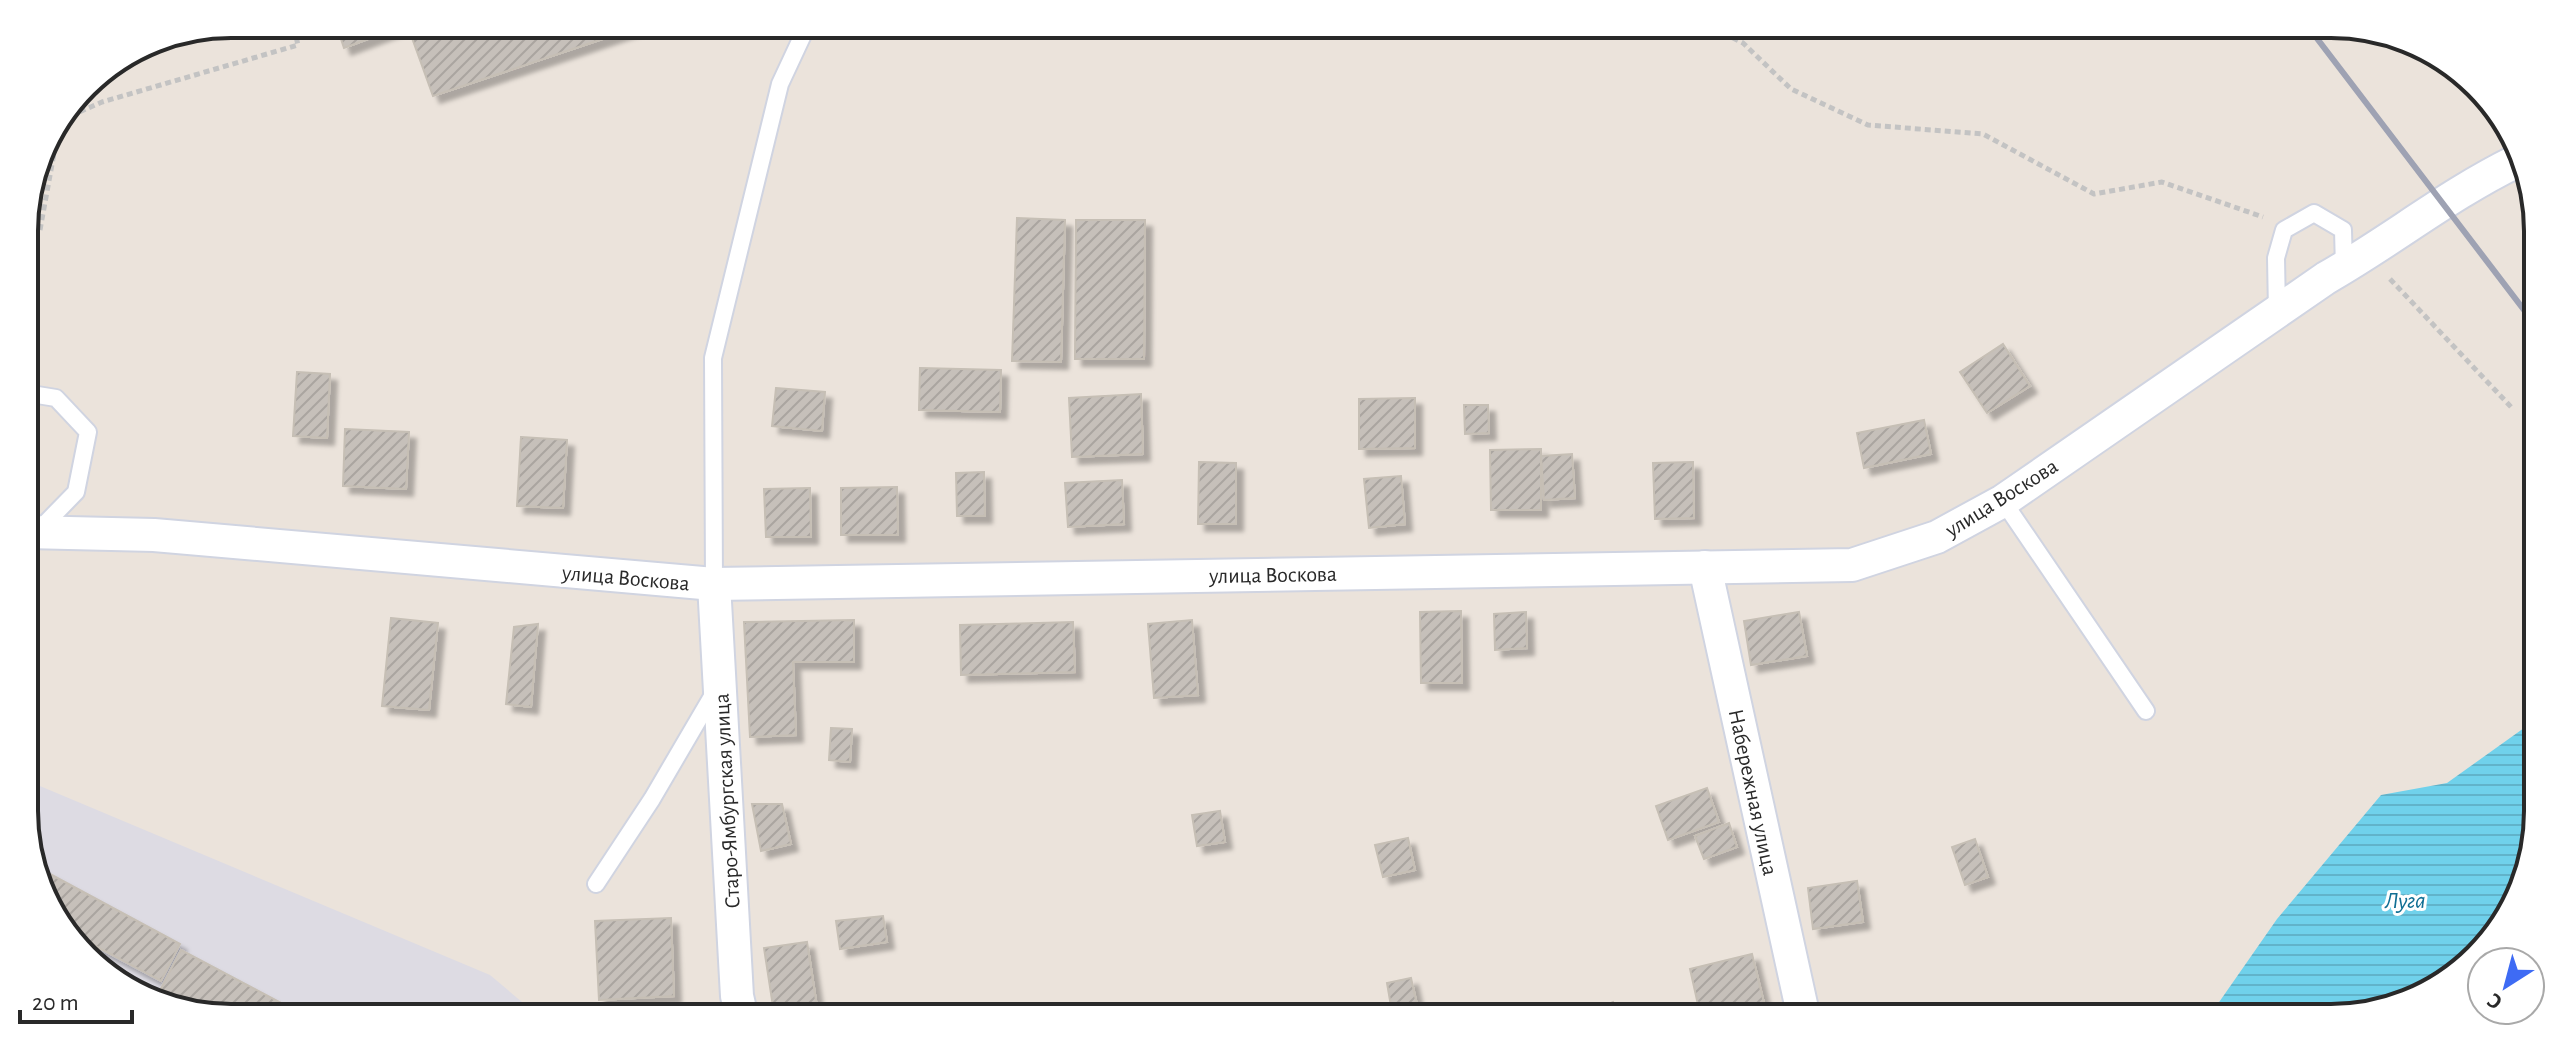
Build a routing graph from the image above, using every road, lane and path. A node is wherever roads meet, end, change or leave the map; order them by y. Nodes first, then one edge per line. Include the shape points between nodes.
1 (296, 38) edge
2 (801, 38) edge
3 (1733, 38) edge
4 (80, 112) edge
5 (54, 156) edge
6 (2512, 164) edge
7 (40, 230) dead end
8 (2284, 230) junction
9 (2355, 262) junction
10 (2277, 312) junction
11 (38, 395) edge
12 (2513, 409) dead end
13 (2003, 501) junction
14 (38, 527) edge
15 (38, 532) edge
16 (1705, 567) junction
17 (714, 584) junction
18 (719, 685) junction
19 (2146, 711) dead end
20 (596, 884) dead end
21 (739, 1004) edge
22 (1801, 1004) edge

1 - 4 path via 298,45
2 - 17 lane via 780,84 713,358
3 - 8 path via 1791,89 1868,125 1983,134 2094,194 2162,182 2258,214
5 - 7 path
6 - 9 street, улица Воскова
8 - 9 lane via 2314,213 2343,230
8 - 10 lane via 2276,258
9 - 10 street, улица Воскова
9 - 12 path
10 - 13 street, улица Воскова
11 - 14 lane via 56,398 88,432 76,492
13 - 16 street, улица Воскова via 1937,537 1852,565
13 - 19 lane
15 - 17 street, улица Воскова via 154,535
16 - 17 street, улица Воскова
16 - 22 street, Набережная улица
17 - 18 street, Старо-Ямбургская улица
18 - 20 lane
18 - 21 street, Старо-Ямбургская улица

